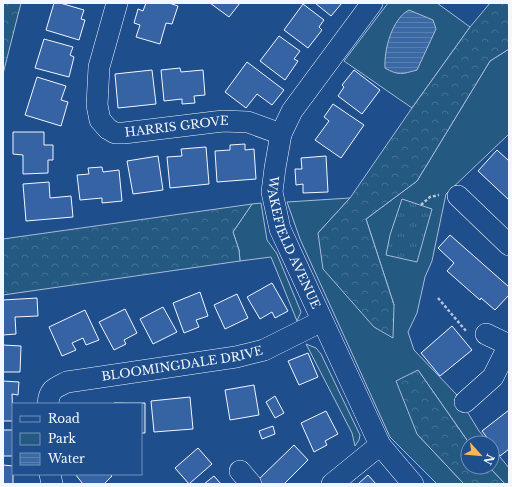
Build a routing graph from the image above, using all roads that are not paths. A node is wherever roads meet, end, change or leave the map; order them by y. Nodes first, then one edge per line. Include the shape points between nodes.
1 (117, 3) edge
2 (372, 3) edge
3 (281, 134) junction
4 (458, 196) dead end
5 (509, 245) edge
6 (322, 321) junction
7 (476, 333) road end
8 (509, 345) edge
9 (465, 402) dead end
10 (48, 403) edge
11 (380, 445) junction
12 (332, 484) edge
13 (412, 484) edge

1 - 3 street, HARRIS GROVE via 99,67 97,105 100,120 108,129 115,133 124,133 223,121 248,122
2 - 3 street, WAKEFIELD AVENUE via 292,111
3 - 6 street, WAKEFIELD AVENUE via 272,192 280,229
4 - 5 street
6 - 10 street, BLOOMINGDALE DRIVE via 264,350 236,357 67,382 54,388
6 - 11 street, WAKEFIELD AVENUE
7 - 8 street
8 - 9 street via 492,377
11 - 12 street
11 - 13 street, WAKEFIELD AVENUE

